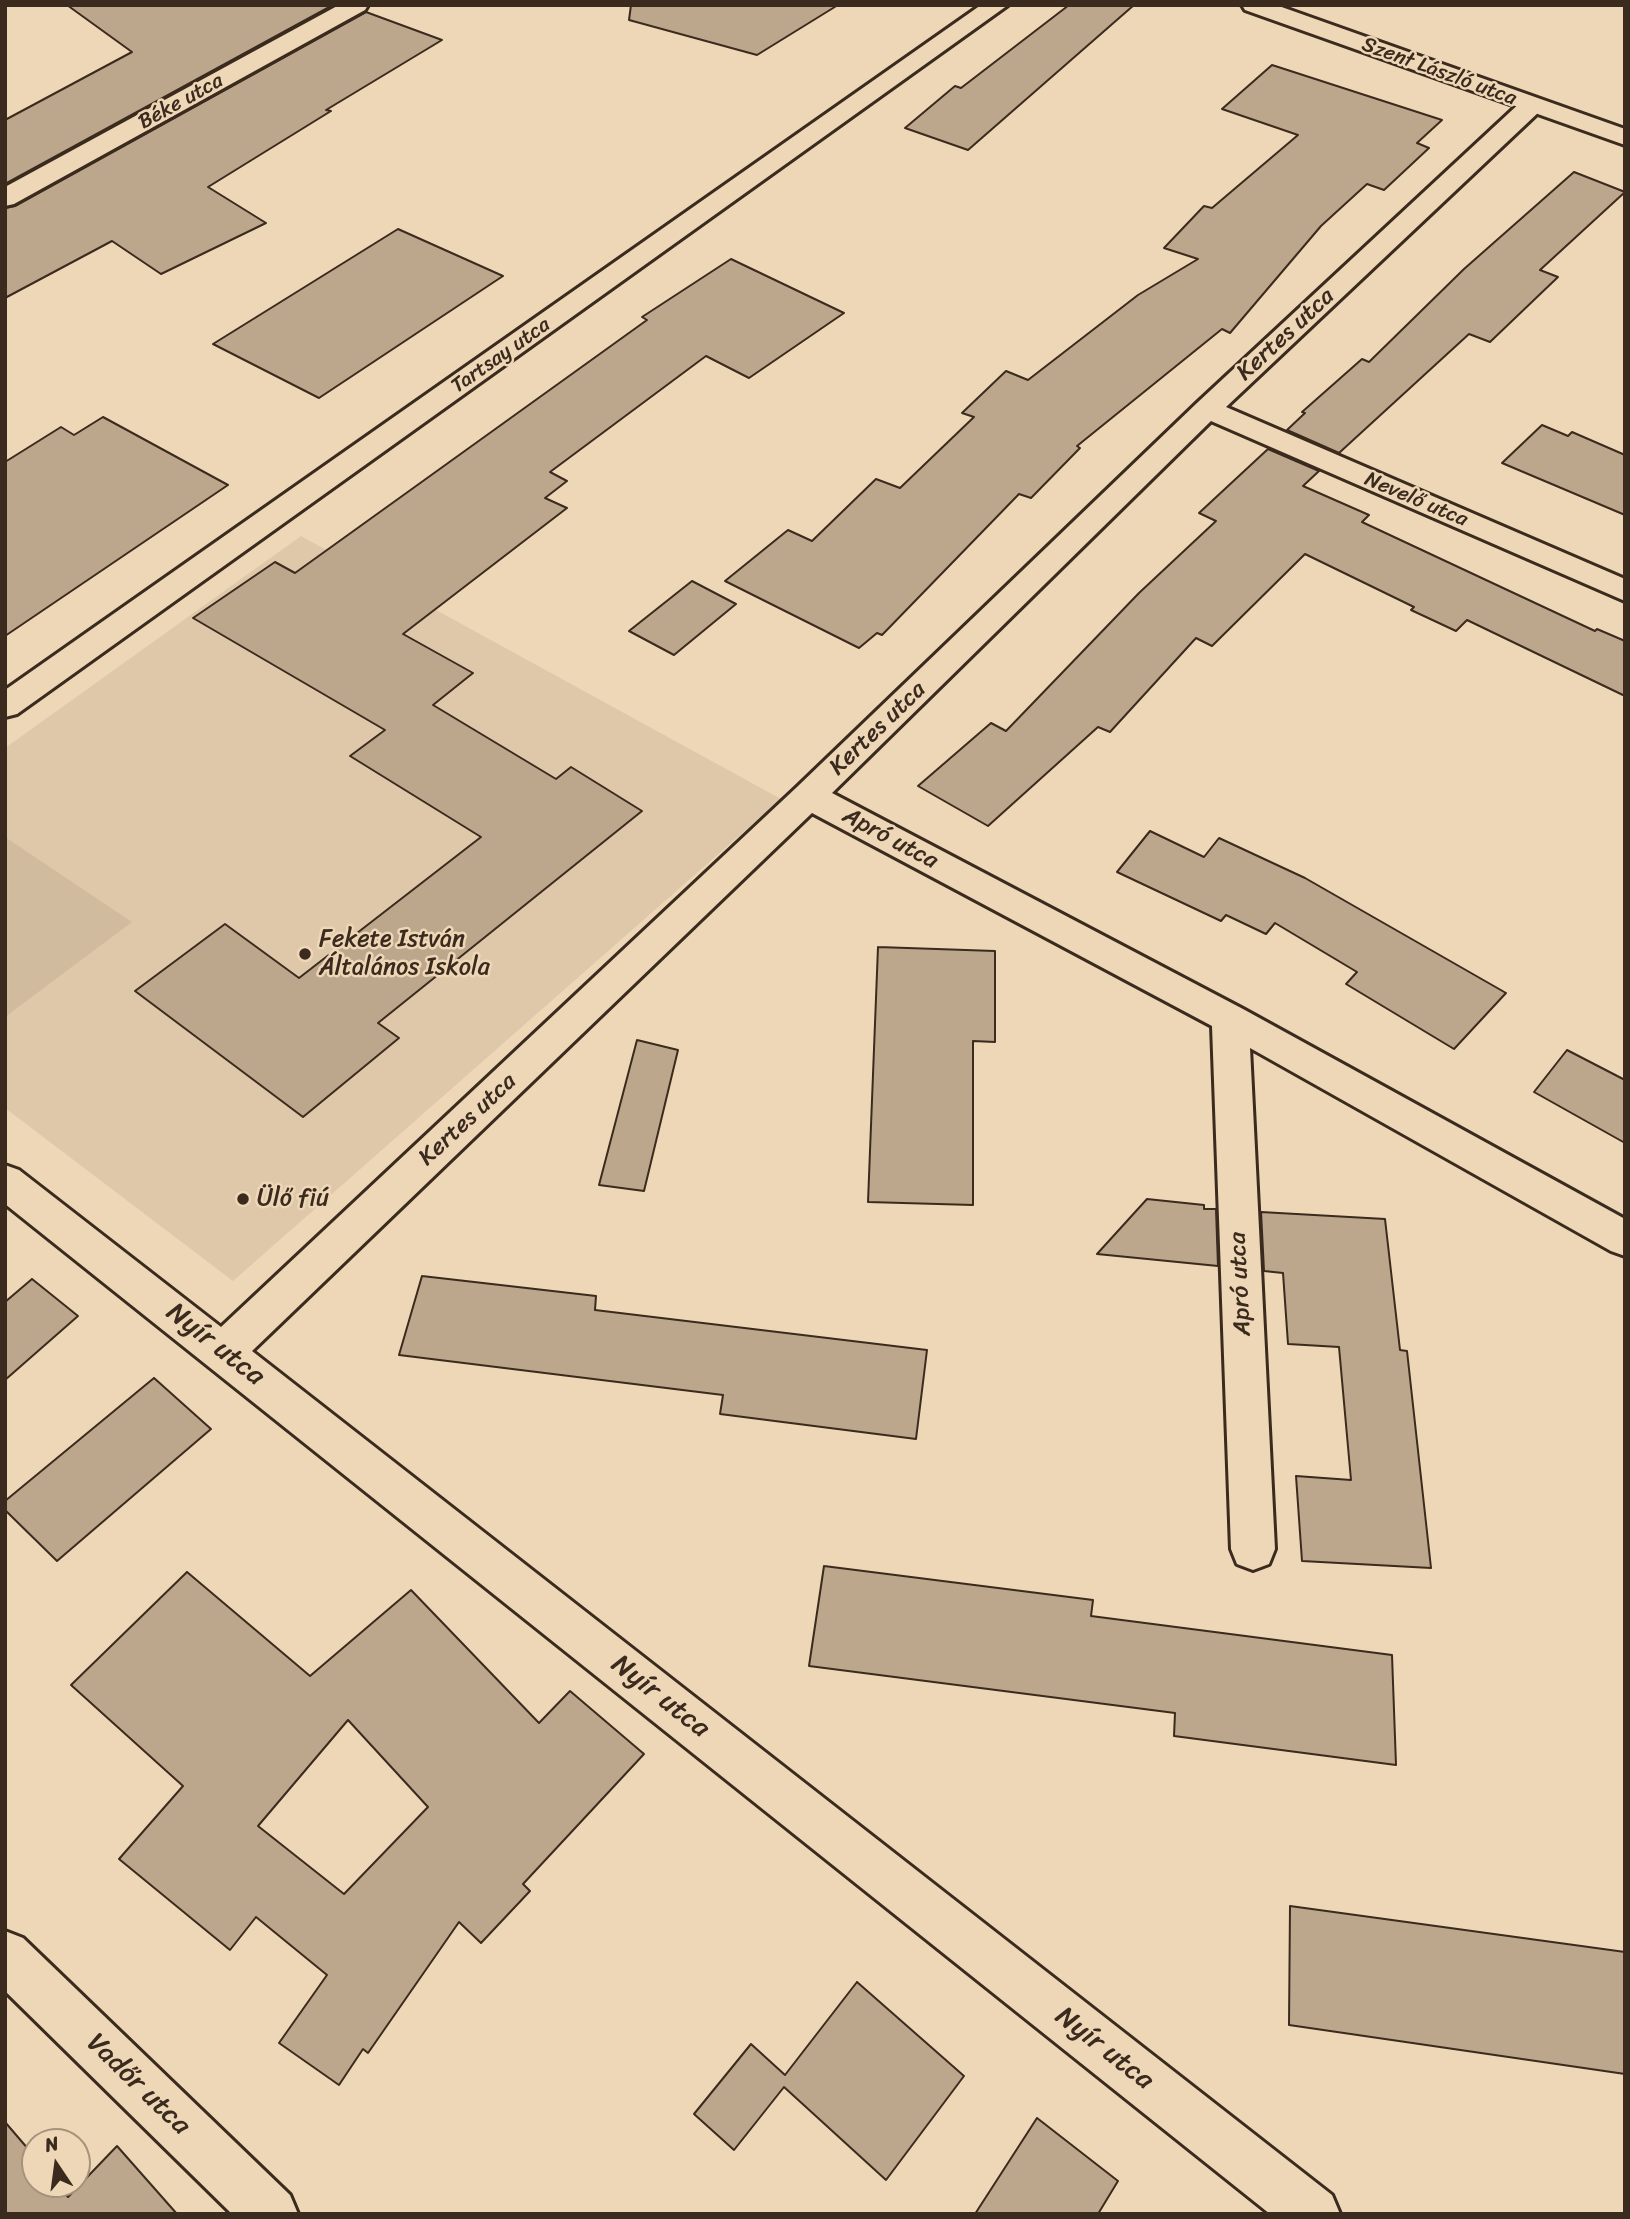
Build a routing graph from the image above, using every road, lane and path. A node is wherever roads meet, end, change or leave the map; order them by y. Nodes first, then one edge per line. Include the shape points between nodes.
1 (357, 5) edge
2 (997, 5) edge
3 (1253, 5) edge
4 (1532, 105) junction
5 (1625, 138) edge
6 (5, 198) edge
7 (1207, 410) junction
8 (1625, 591) edge
9 (5, 706) edge
10 (809, 796) junction
11 (1230, 1019) junction
12 (5, 1181) edge
13 (1625, 1239) edge
14 (223, 1352) junction
15 (1253, 1549) dead end
16 (5, 1956) edge
17 (271, 2214) edge
18 (1313, 2214) edge

1 - 6 street, Béke utca
2 - 9 street, Tartsay utca
3 - 4 street, Szent László utca
4 - 5 street, Szent László utca
4 - 7 street, Kertes utca
7 - 8 street, Nevelő utca
7 - 10 street, Kertes utca
10 - 11 street, Apró utca
10 - 14 street, Kertes utca
11 - 13 street, Apró utca
11 - 15 street, Apró utca
12 - 14 street, Nyír utca
14 - 18 street, Nyír utca
16 - 17 street, Vadőr utca

